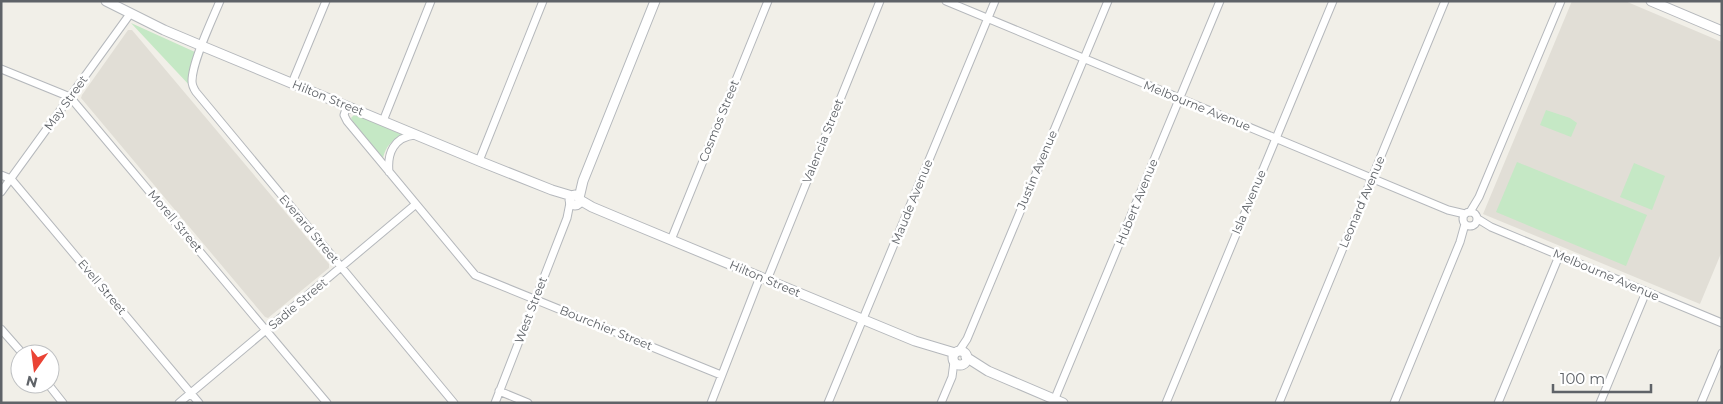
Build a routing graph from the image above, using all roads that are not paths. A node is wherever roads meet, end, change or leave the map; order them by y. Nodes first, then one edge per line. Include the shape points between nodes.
1 (106, 1) edge
2 (220, 1) edge
3 (326, 1) edge
4 (431, 1) edge
5 (543, 1) edge
6 (655, 1) edge
7 (768, 1) edge
8 (880, 1) edge
9 (946, 1) edge
10 (995, 1) edge
11 (1108, 1) edge
12 (1220, 1) edge
13 (1333, 1) edge
14 (1445, 1) edge
15 (1561, 1) edge
16 (1651, 1) edge
17 (116, 4) edge
18 (130, 14) junction
19 (988, 18) junction
20 (1722, 30) edge
21 (202, 46) junction
22 (1084, 58) junction
23 (1, 69) edge
24 (292, 84) junction
25 (70, 97) junction
26 (1180, 98) junction
27 (347, 106) junction
28 (383, 121) junction
29 (417, 135) junction
30 (1276, 138) junction
31 (479, 161) junction
32 (389, 172) junction
33 (1, 175) edge
34 (11, 178) junction
35 (1372, 178) junction
36 (1, 192) edge
37 (575, 200) junction
38 (416, 204) junction
39 (1470, 219) junction
40 (671, 240) junction
41 (1559, 256) junction
42 (341, 267) junction
43 (764, 278) junction
44 (1646, 292) junction
45 (535, 300) junction
46 (863, 320) junction
47 (1722, 323) edge
48 (1, 328) edge
49 (266, 330) junction
50 (14, 344) edge
51 (1722, 353) edge
52 (960, 358) junction
53 (721, 375) junction
54 (499, 391) junction
55 (191, 393) junction
56 (1057, 402) edge
57 (179, 403) edge
58 (199, 403) edge
59 (327, 403) edge
60 (454, 403) edge
61 (495, 403) edge
62 (528, 403) edge
63 (710, 403) edge
64 (828, 403) edge
65 (941, 403) edge
66 (1166, 403) edge
67 (1279, 403) edge
68 (1394, 403) edge
69 (1498, 403) edge
70 (1600, 403) edge
71 (1701, 403) edge

1 - 17 street, Hilton Street
2 - 21 street, Everard Street
3 - 24 street
4 - 28 street
5 - 31 street
6 - 37 street, West Street
7 - 40 street, Cosmos Street
8 - 43 street, Valencia Street
9 - 19 street, Melbourne Avenue
10 - 19 street, Maude Avenue
11 - 22 street, Justin Avenue
12 - 26 street, Hubert Avenue
13 - 30 street, Isla Avenue
14 - 35 street, Leonard Avenue
15 - 39 street
16 - 20 street
17 - 18 street, Hilton Street
18 - 21 street, Hilton Street
18 - 25 street, May Street
19 - 22 street, Melbourne Avenue
19 - 46 street, Maude Avenue
21 - 24 street, Hilton Street
21 - 42 street, Everard Street via 193,76 192,85 196,92
22 - 26 street, Melbourne Avenue
22 - 52 street, Justin Avenue
23 - 25 street, Morell Street
24 - 27 street, Hilton Street
25 - 34 street, May Street
25 - 49 street, Morell Street
26 - 30 street, Melbourne Avenue
26 - 56 street, Hubert Avenue
27 - 28 street, Hilton Street
27 - 32 street, Bourchier Street via 344,115 347,121
28 - 29 street, Hilton Street
29 - 31 street, Hilton Street
29 - 32 street via 405,137 392,148
30 - 35 street, Melbourne Avenue
30 - 66 street, Isla Avenue
31 - 37 street, Hilton Street
32 - 38 street, Bourchier Street
33 - 34 street
34 - 36 street, May Street
34 - 55 street, Evell Street
35 - 39 street, Melbourne Avenue
35 - 67 street, Leonard Avenue
37 - 40 street, Hilton Street
37 - 45 street, West Street
38 - 42 street, Sadie Street
38 - 45 street, Bourchier Street via 475,275
39 - 41 street, Melbourne Avenue
39 - 68 street
40 - 43 street, Hilton Street
41 - 44 street, Melbourne Avenue
41 - 69 street
42 - 49 street, Sadie Street
42 - 60 street, Everard Street
43 - 46 street, Hilton Street
43 - 53 street, Valencia Street
44 - 47 street, Melbourne Avenue
44 - 70 street
45 - 53 street, Bourchier Street
45 - 54 street, West Street
46 - 52 street, Hilton Street
46 - 64 street, Maude Avenue
48 - 50 street
49 - 55 street, Sadie Street
49 - 59 street, Morell Street
51 - 71 street
52 - 56 street, Hilton Street
52 - 65 street, Justin Avenue
53 - 63 street, Valencia Street
54 - 61 street, West Street
54 - 62 street
55 - 57 street, Sadie Street
55 - 58 street, Evell Street

